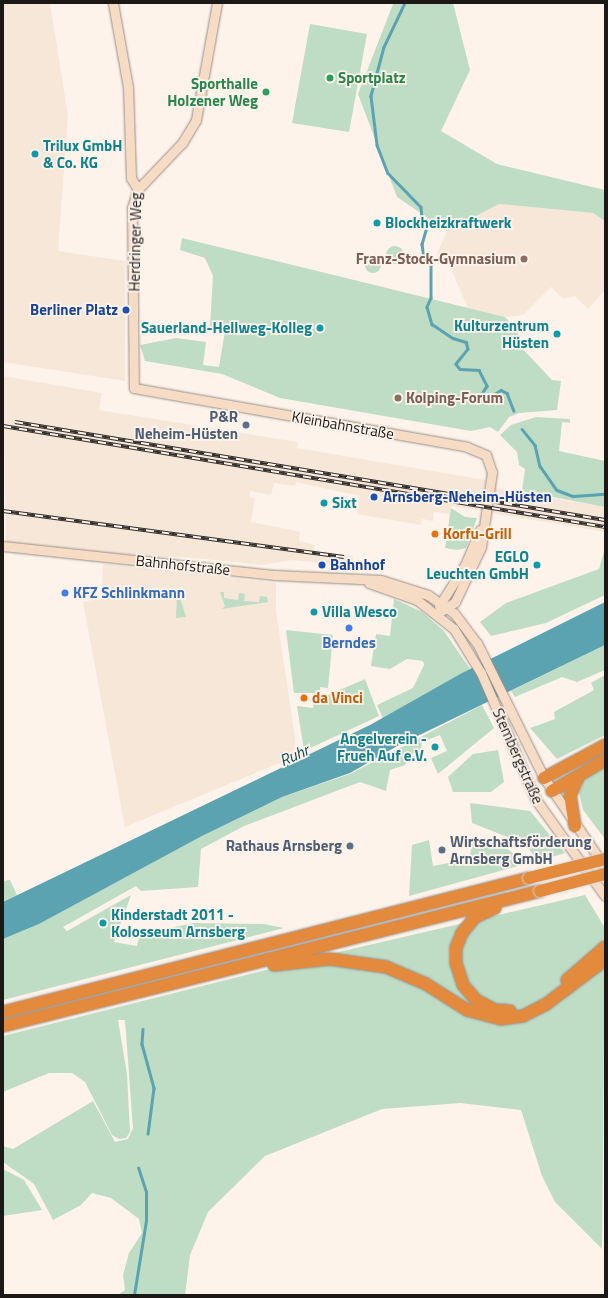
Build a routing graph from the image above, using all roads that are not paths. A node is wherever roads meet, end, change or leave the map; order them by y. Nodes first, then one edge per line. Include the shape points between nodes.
1 (113, 3) edge
2 (217, 3) edge
3 (138, 189) junction
4 (134, 388) joint
5 (486, 518) junction
6 (3, 546) edge
7 (364, 581) junction
8 (440, 601) junction
9 (452, 611) junction
10 (441, 616) junction
11 (605, 745) edge
12 (605, 760) edge
13 (579, 776) junction
14 (544, 778) junction
15 (552, 791) junction
16 (575, 826) junction
17 (605, 859) edge
18 (605, 867) edge
19 (605, 874) edge
20 (538, 892) junction
21 (605, 896) edge
22 (605, 947) edge
23 (605, 960) edge
24 (211, 974) junction
25 (3, 1012) edge
26 (3, 1026) edge

1 - 3 main road, Herdringer Weg via 128,87 131,178
2 - 3 main road via 196,120 182,144
3 - 4 main road, Herdringer Weg via 132,208
4 - 5 main road, Kleinbahnstraße via 479,450 491,464
5 - 8 main road, Kleinbahnstraße via 466,565
5 - 9 main road, Kleinbahnstraße via 476,559
6 - 7 main road, Bahnhofstraße
7 - 8 main road, Bahnhofstraße via 394,583
7 - 10 main road, Bahnhofstraße via 405,595
8 - 9 main road, Bahnhofstraße
8 - 10 main road, Kleinbahnstraße
9 - 10 main road
9 - 14 main road, Stembergstraße via 477,643
10 - 21 main road, Stembergstraße via 468,649 536,800
11 - 14 highway
12 - 13 highway
13 - 15 highway
13 - 16 highway via 570,796
14 - 15 main road, Stembergstraße
15 - 16 main road, Stembergstraße
16 - 18 main road, Stembergstraße
17 - 25 highway, bridge
19 - 20 highway, bridge
20 - 22 highway via 475,917 462,933 456,948 456,963 463,985 476,1000 503,1012 531,1006
20 - 24 highway
23 - 24 highway via 545,1005 507,1019 477,1015 402,973 358,961 313,960
24 - 26 highway

